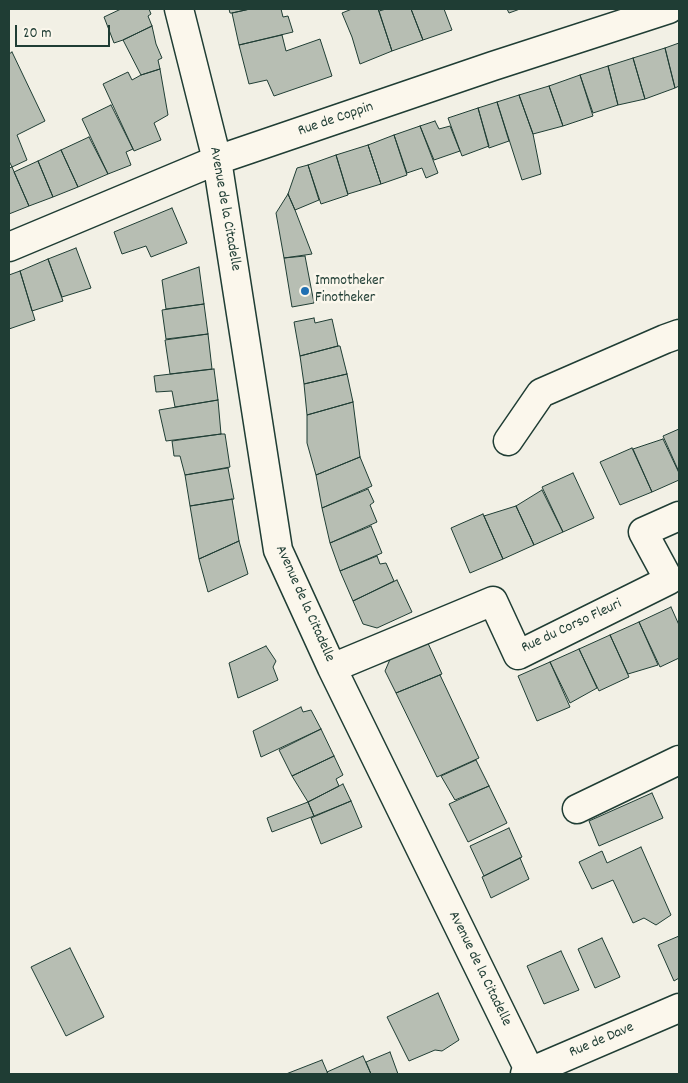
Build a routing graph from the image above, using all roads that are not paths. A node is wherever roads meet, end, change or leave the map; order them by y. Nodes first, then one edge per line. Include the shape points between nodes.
1 (179, 9) edge
2 (669, 9) edge
3 (218, 160) junction
4 (9, 247) edge
5 (679, 334) edge
6 (508, 441) dead end
7 (679, 516) edge
8 (674, 587) edge
9 (332, 668) junction
10 (679, 760) edge
11 (577, 809) dead end
12 (679, 1008) edge
13 (529, 1074) edge

1 - 3 street, Avenue de la Citadelle
2 - 3 street, Rue de Coppin
3 - 4 street, Rue de Coppin
3 - 9 street, Avenue de la Citadelle via 278,550
5 - 6 street via 541,393
7 - 8 street, Rue du Corso Fleuri via 643,532
8 - 9 street, Rue du Corso Fleuri via 518,655 493,601
9 - 13 street, Avenue de la Citadelle
10 - 11 street
12 - 13 street, Rue de Dave

